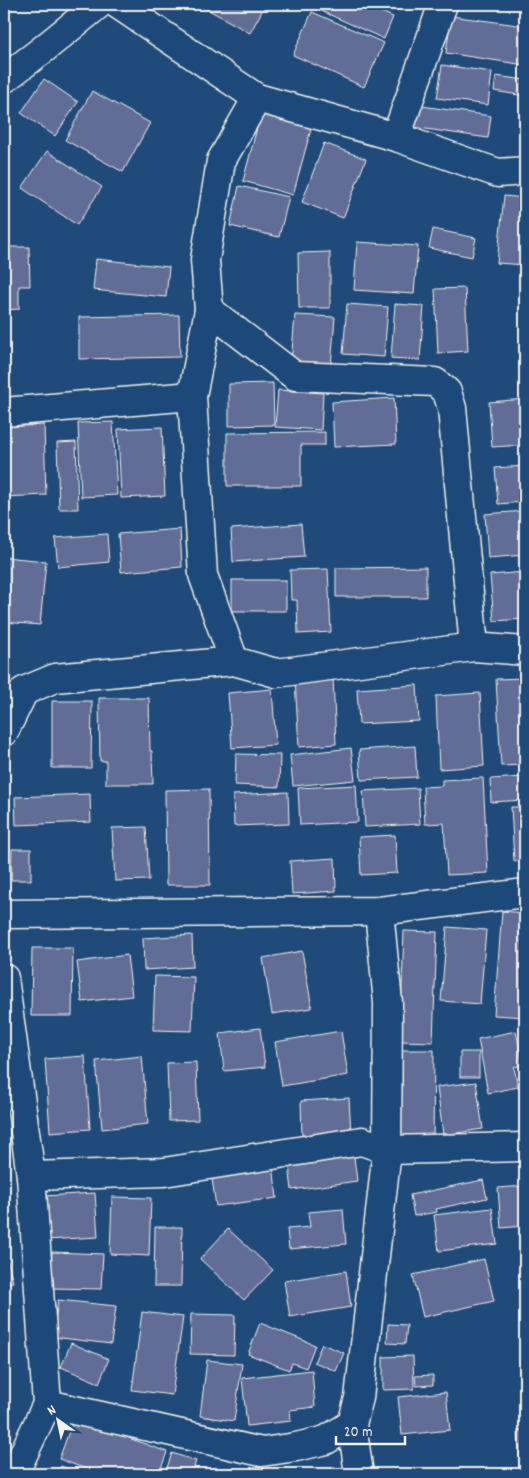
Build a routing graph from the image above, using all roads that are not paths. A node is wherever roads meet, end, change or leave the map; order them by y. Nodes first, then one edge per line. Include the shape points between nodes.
1 (99, 4) edge
2 (117, 4) edge
3 (442, 4) edge
4 (4, 79) edge
5 (257, 98) junction
6 (396, 137) junction
7 (525, 171) edge
8 (209, 310) junction
9 (192, 396) junction
10 (4, 412) edge
11 (474, 648) junction
12 (525, 651) edge
13 (234, 661) junction
14 (4, 732) edge
15 (525, 893) edge
16 (379, 911) junction
17 (4, 914) edge
18 (4, 978) edge
19 (525, 1146) edge
20 (387, 1150) junction
21 (31, 1176) junction
22 (47, 1404) junction
23 (352, 1424) junction
24 (14, 1474) edge
25 (359, 1474) edge

1 - 4 street
2 - 5 street
3 - 6 street
5 - 6 street
5 - 8 street via 220,161 204,260
6 - 7 street via 498,173
8 - 9 street
8 - 11 street via 295,376 435,382 447,392 452,408
9 - 10 street
9 - 13 street via 203,575
11 - 12 street
11 - 13 street via 276,673
13 - 14 street via 55,678 24,691
15 - 16 street
16 - 17 street
16 - 20 street via 388,1003
18 - 21 street
19 - 20 street
20 - 21 street via 362,1141 164,1172
20 - 23 street via 359,1398
21 - 22 street
22 - 23 street via 262,1452 326,1440
22 - 24 street
23 - 25 street

